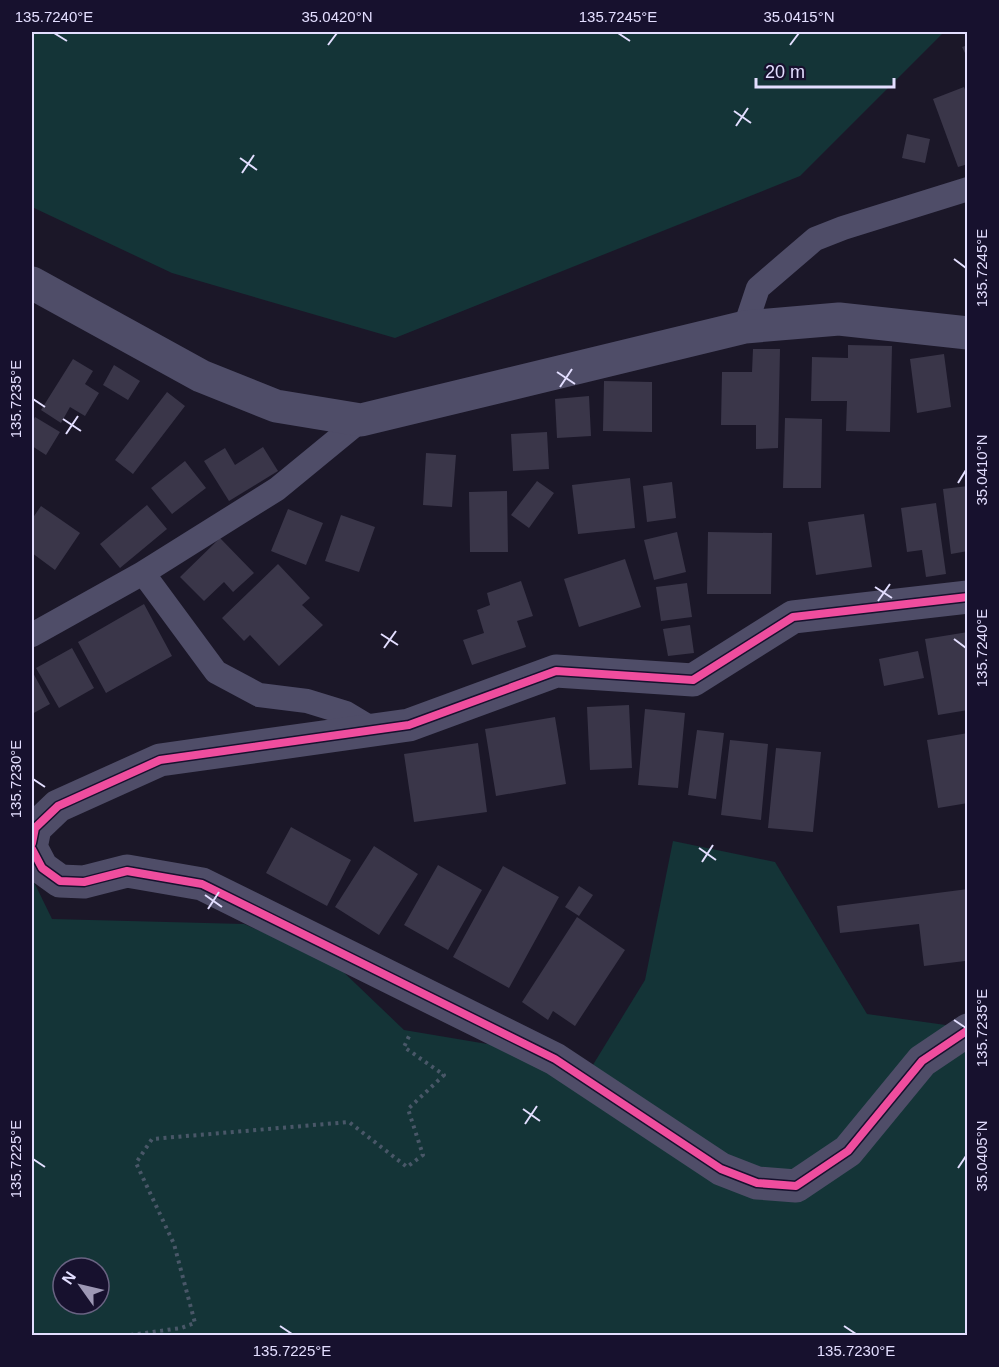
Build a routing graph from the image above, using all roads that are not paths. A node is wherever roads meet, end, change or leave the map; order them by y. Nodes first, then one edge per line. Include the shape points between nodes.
1 (968, 189) edge
2 (32, 283) edge
3 (745, 327) junction
4 (968, 333) edge
5 (361, 420) junction
6 (143, 573) junction
7 (968, 597) edge
8 (32, 635) edge
9 (376, 731) junction
10 (32, 843) edge
11 (32, 849) edge
12 (968, 1030) edge

1 - 3 lane via 815,239 758,288
2 - 5 street via 201,376 276,406
3 - 4 street via 839,319
3 - 5 street
5 - 6 lane via 277,489
6 - 8 lane
6 - 9 lane via 216,672 259,695 307,701 346,713
7 - 9 street via 793,617 693,680 555,671 409,725
9 - 10 street via 160,760 58,806 35,828
11 - 12 street via 42,868 60,881 84,882 128,871 202,884 555,1059 721,1169 757,1183 796,1186 848,1151 922,1061

